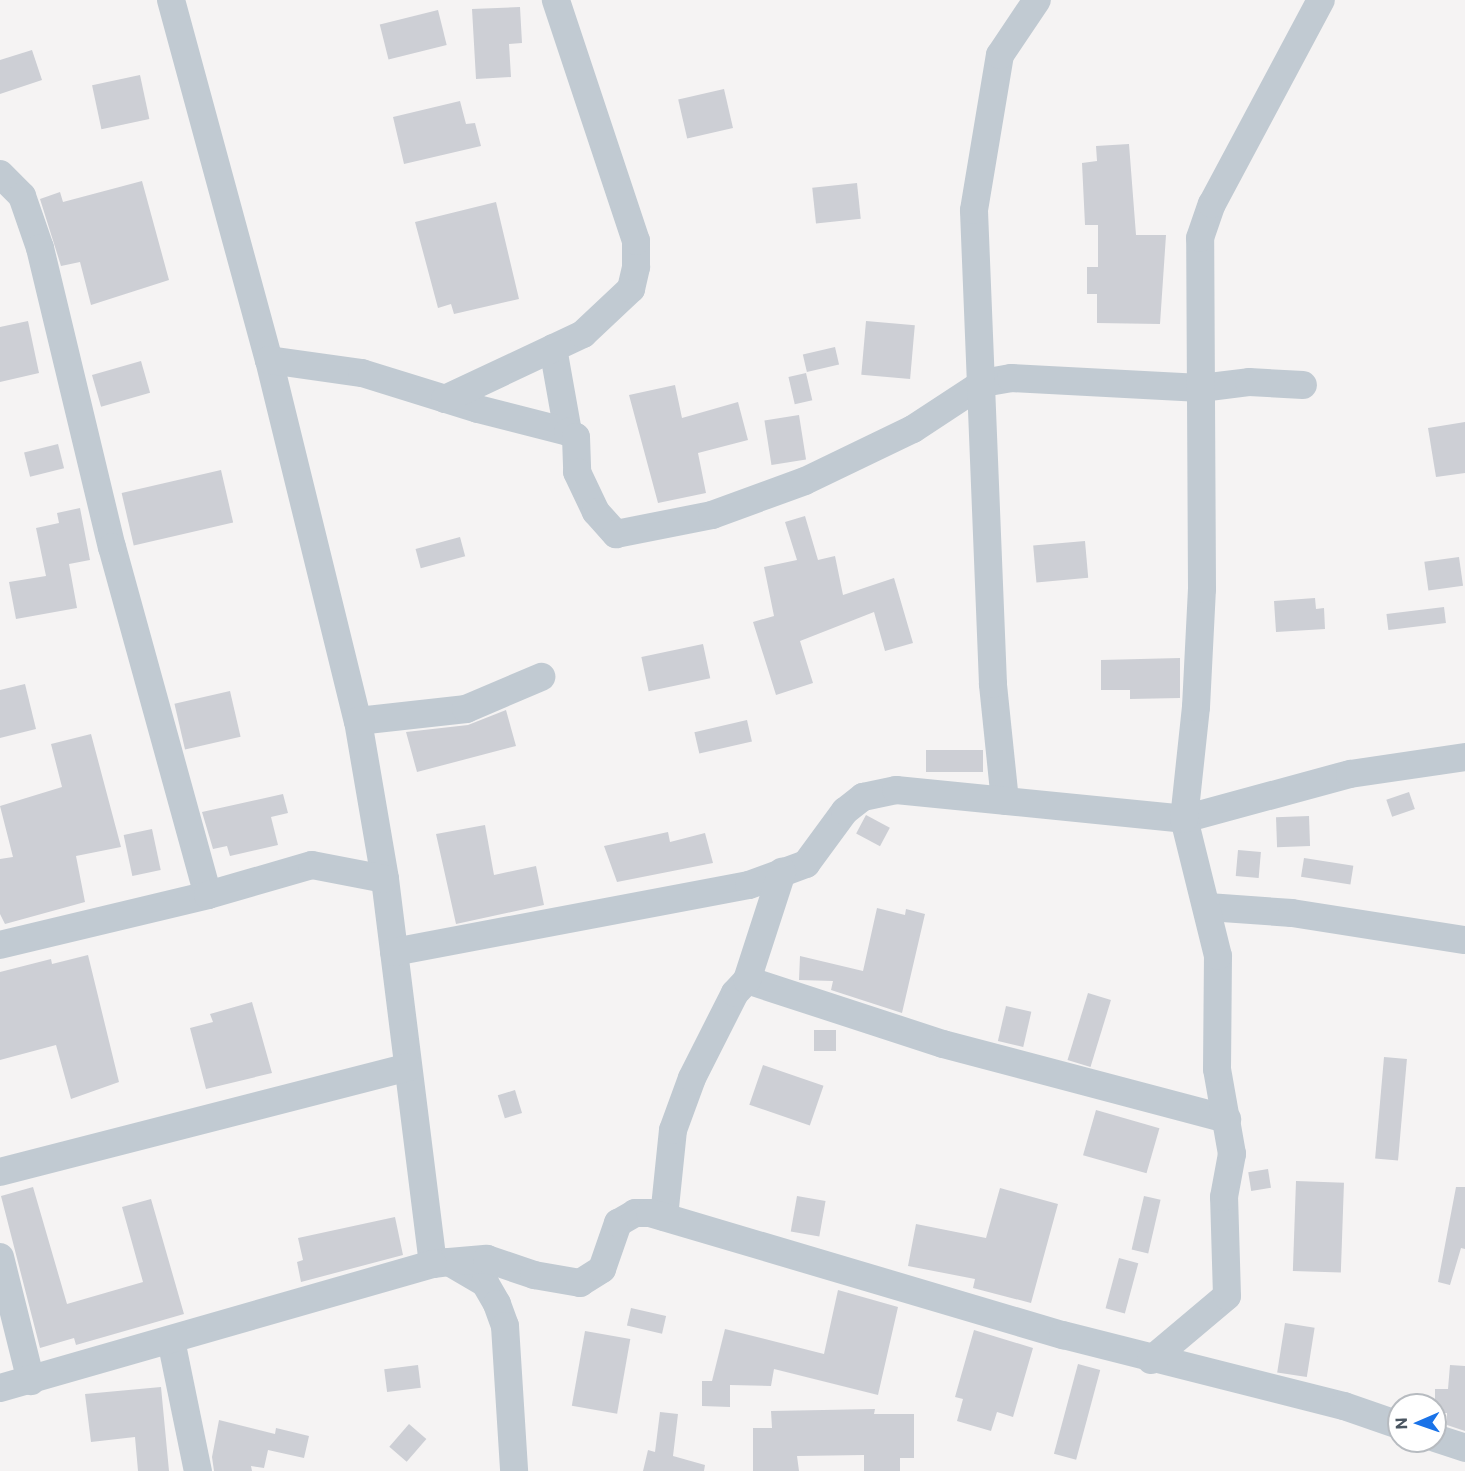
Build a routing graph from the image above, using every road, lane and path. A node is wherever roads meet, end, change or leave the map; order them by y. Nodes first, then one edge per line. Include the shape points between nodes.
1 (171, 0) edge
2 (556, 0) edge
3 (1037, 0) edge
4 (1321, 0) edge
5 (0, 174) edge
6 (553, 348) junction
7 (269, 360) junction
8 (983, 383) junction
9 (1303, 385) dead end
10 (1201, 388) junction
11 (445, 399) junction
12 (568, 432) junction
13 (541, 677) dead end
14 (358, 721) junction
15 (1465, 757) edge
16 (1005, 801) junction
17 (1184, 819) junction
18 (782, 872) junction
19 (385, 879) junction
20 (208, 895) junction
21 (1208, 907) junction
22 (1465, 940) edge
23 (0, 945) edge
24 (394, 952) junction
25 (747, 980) junction
26 (408, 1067) junction
27 (1227, 1119) junction
28 (0, 1172) edge
29 (664, 1217) junction
30 (0, 1257) edge
31 (441, 1263) junction
32 (171, 1340) junction
33 (1151, 1360) junction
34 (31, 1381) junction
35 (0, 1388) edge
36 (1387, 1421) edge
37 (1447, 1442) edge
38 (1465, 1448) edge
39 (198, 1471) edge
40 (514, 1471) edge

1 - 7 street
2 - 6 street via 636,241 636,267 631,289 606,317 584,334
3 - 8 street via 1000,55 974,210
4 - 10 street via 1205,219 1199,265
5 - 20 street via 22,196 40,248 112,547
6 - 11 street
6 - 12 street
7 - 11 street via 362,373
7 - 14 street
8 - 10 street via 1011,378
8 - 12 street via 913,429 805,481 712,515 616,534 596,512 577,472 576,437
8 - 16 street via 993,684
9 - 10 street via 1249,382
10 - 17 street via 1202,589 1196,707
11 - 12 street
13 - 14 street via 466,708
14 - 19 street
15 - 17 street via 1350,774
16 - 17 street
16 - 18 street via 896,790 863,797 845,811 816,856
17 - 21 street
18 - 24 street via 737,887
18 - 25 street
19 - 20 street via 312,865
19 - 24 street
20 - 23 street
21 - 22 street via 1292,913
21 - 27 street via 1218,956 1217,1069
24 - 26 street
25 - 27 street via 943,1044
25 - 29 street via 735,993 692,1078 673,1130
26 - 28 street
26 - 31 street
27 - 33 street via 1232,1154 1224,1197 1227,1296
29 - 31 street via 643,1212 618,1223 602,1269 580,1283 534,1275 487,1259
29 - 33 street
30 - 34 street
31 - 32 street
31 - 40 street via 485,1283 505,1326
32 - 34 street
32 - 39 street
33 - 36 street via 1344,1406
34 - 35 street
37 - 38 street

